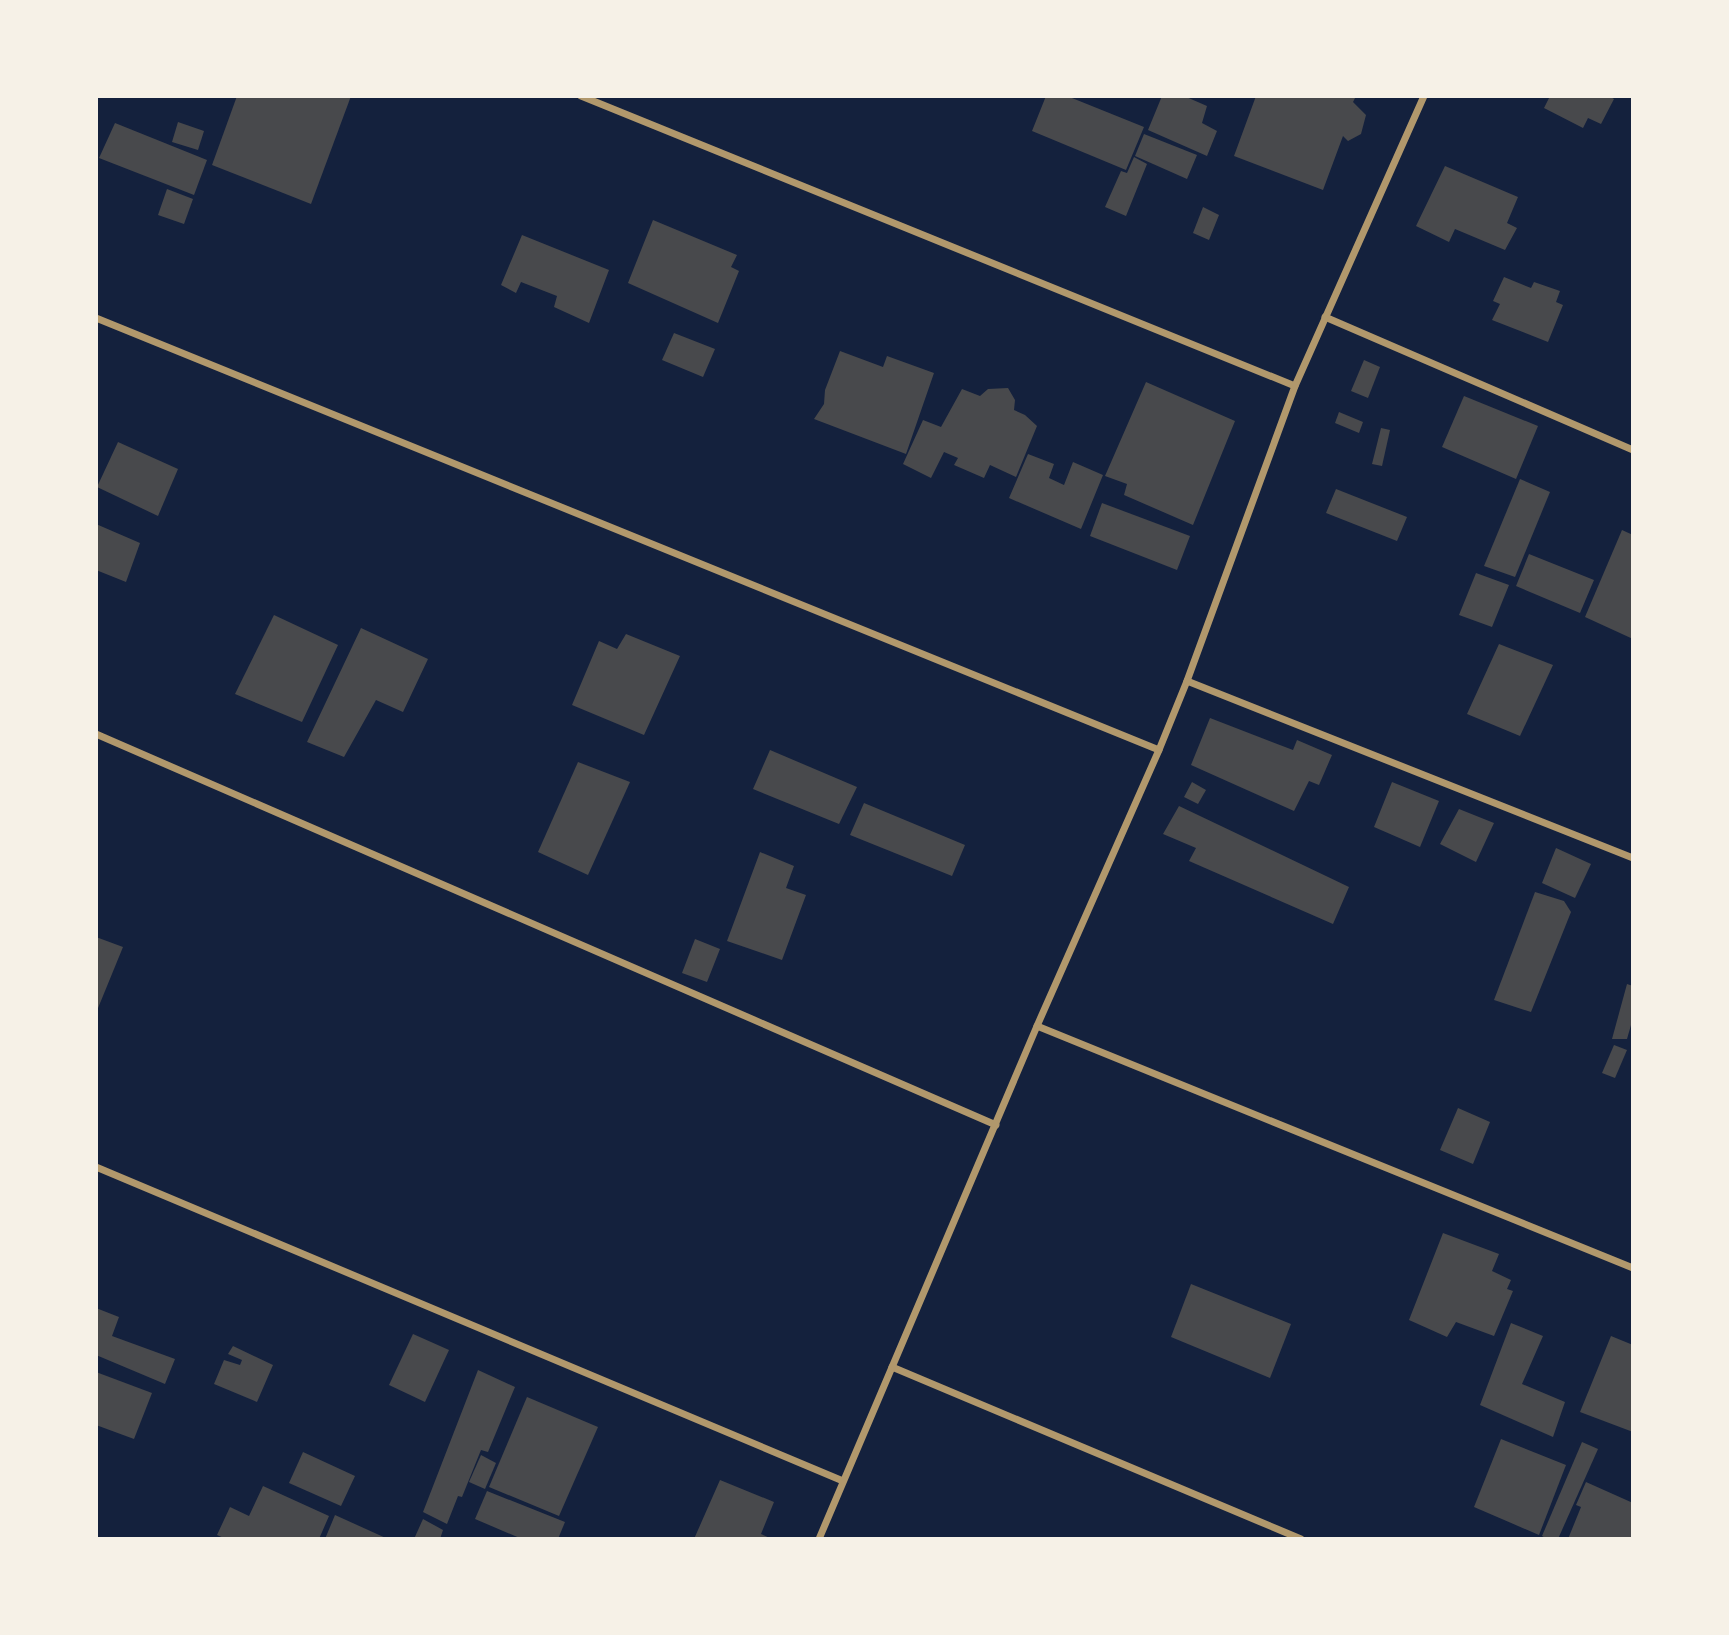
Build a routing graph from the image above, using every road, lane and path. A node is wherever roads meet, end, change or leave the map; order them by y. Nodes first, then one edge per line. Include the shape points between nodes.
1 (581, 96) edge
2 (1424, 96) edge
3 (1325, 317) junction
4 (96, 318) edge
5 (1295, 386) junction
6 (1633, 450) edge
7 (1187, 681) junction
8 (96, 734) edge
9 (1159, 750) junction
10 (1633, 858) edge
11 (1037, 1026) junction
12 (996, 1125) junction
13 (96, 1167) edge
14 (1633, 1268) edge
15 (892, 1367) junction
16 (843, 1481) junction
17 (819, 1539) edge
18 (1301, 1539) edge

1 - 5 street
2 - 3 street
3 - 5 street
3 - 6 street
4 - 9 street
5 - 7 street
7 - 9 street
7 - 10 street
8 - 12 street
9 - 11 street
11 - 12 street
11 - 14 street
12 - 15 street
13 - 16 street
15 - 16 street
15 - 18 street
16 - 17 street

